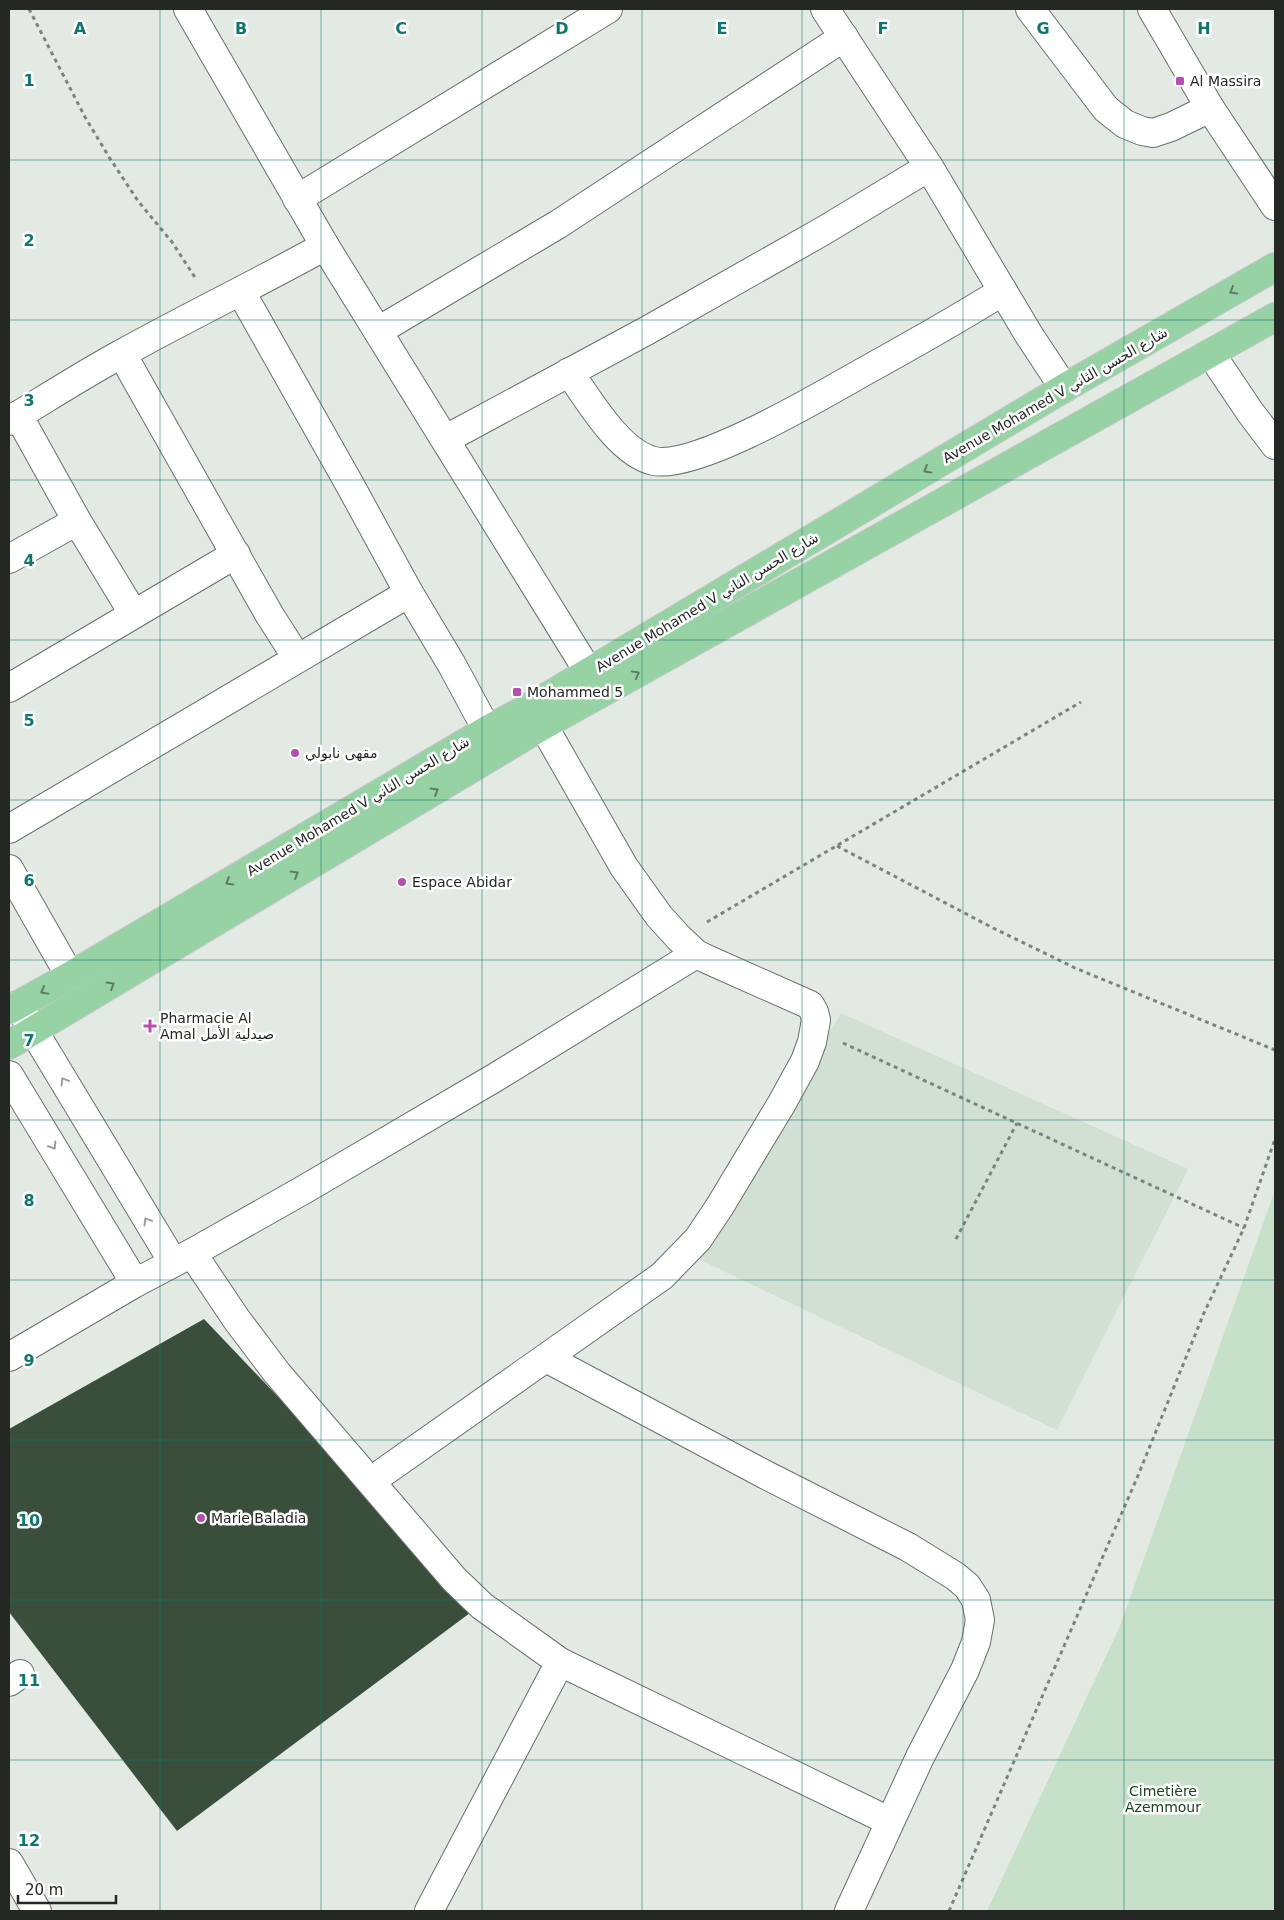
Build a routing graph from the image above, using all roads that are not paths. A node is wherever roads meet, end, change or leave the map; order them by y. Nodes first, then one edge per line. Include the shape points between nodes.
1 (188, 9) edge
2 (608, 9) edge
3 (825, 9) edge
4 (1030, 9) edge
5 (1152, 9) edge
6 (844, 38) junction
7 (1210, 108) junction
8 (929, 167) junction
9 (297, 199) junction
10 (1275, 206) edge
11 (325, 246) junction
12 (1275, 267) edge
13 (1003, 291) junction
14 (241, 292) junction
15 (1275, 317) edge
16 (378, 331) junction
17 (122, 354) junction
18 (1212, 354) junction
19 (569, 372) junction
20 (1064, 388) junction
21 (13, 418) edge
22 (446, 439) junction
23 (1275, 445) edge
24 (77, 520) junction
25 (236, 554) junction
26 (9, 559) edge
27 (409, 593) junction
28 (133, 614) junction
29 (297, 658) junction
30 (595, 683) junction
31 (9, 688) edge
32 (538, 716) junction
33 (487, 730) junction
34 (9, 829) edge
35 (9, 869) edge
36 (688, 946) junction
37 (70, 976) junction
38 (14, 1008) edge
39 (34, 1031) junction
40 (9, 1045) edge
41 (9, 1074) edge
42 (182, 1258) junction
43 (135, 1283) junction
44 (9, 1357) edge
45 (546, 1358) junction
46 (371, 1481) junction
47 (560, 1662) junction
48 (889, 1822) junction
49 (9, 1863) edge
50 (37, 1911) edge
51 (429, 1911) edge
52 (849, 1911) edge

1 - 9 street
2 - 9 street
3 - 6 street
4 - 7 street via 1106,109 1125,124 1142,132 1153,132
5 - 7 street
6 - 8 street
6 - 16 street via 557,226
7 - 10 street
8 - 13 street
8 - 19 street via 823,231
9 - 11 street
11 - 14 street
11 - 16 street
12 -> 20 main road, Avenue Mohamed V شارع الحسن الثاني
13 - 19 street via 799,408 684,459 654,461 634,452 611,429
13 - 20 street
14 - 17 street
14 - 27 street
15 - 18 main road, Avenue Mohamed V شارع الحسن الثاني
16 - 22 street
17 - 21 street
17 - 25 street
18 - 23 street
30 -> 18 main road, Avenue Mohamed V شارع الحسن الثاني
19 - 22 street
20 -> 30 main road, Avenue Mohamed V شارع الحسن الثاني
21 - 24 street
22 - 30 street
24 - 26 street
24 - 28 street
25 - 28 street
25 - 29 street
27 - 29 street
27 - 33 street
28 - 31 street
29 - 34 street
30 - 32 main road, Avenue Mohamed V شارع الحسن الثاني
32 - 33 main road, Avenue Mohamed V شارع الحسن الثاني
32 - 36 street via 624,867 659,916
39 -> 32 main road, Avenue Mohamed V شارع الحسن الثاني
33 -> 37 main road, Avenue Mohamed V شارع الحسن الثاني
35 - 37 street
36 - 42 street via 496,1077
36 - 45 street via 810,1005 814,1012 815,1030 805,1061 698,1239 662,1276
37 -> 38 main road, Avenue Mohamed V شارع الحسن الثاني
38 - 39 street
39 - 40 main road, Avenue Mohamed V شارع الحسن الثاني
42 -> 39 street
41 -> 43 street
42 - 43 street
42 - 46 street via 238,1320 277,1373
43 - 44 street
45 - 46 street
45 - 48 street via 908,1547 967,1586 976,1600 980,1620 976,1642 966,1670
46 - 47 street via 454,1579 482,1606
47 - 48 street
47 - 51 street
48 - 52 street
49 - 50 street

